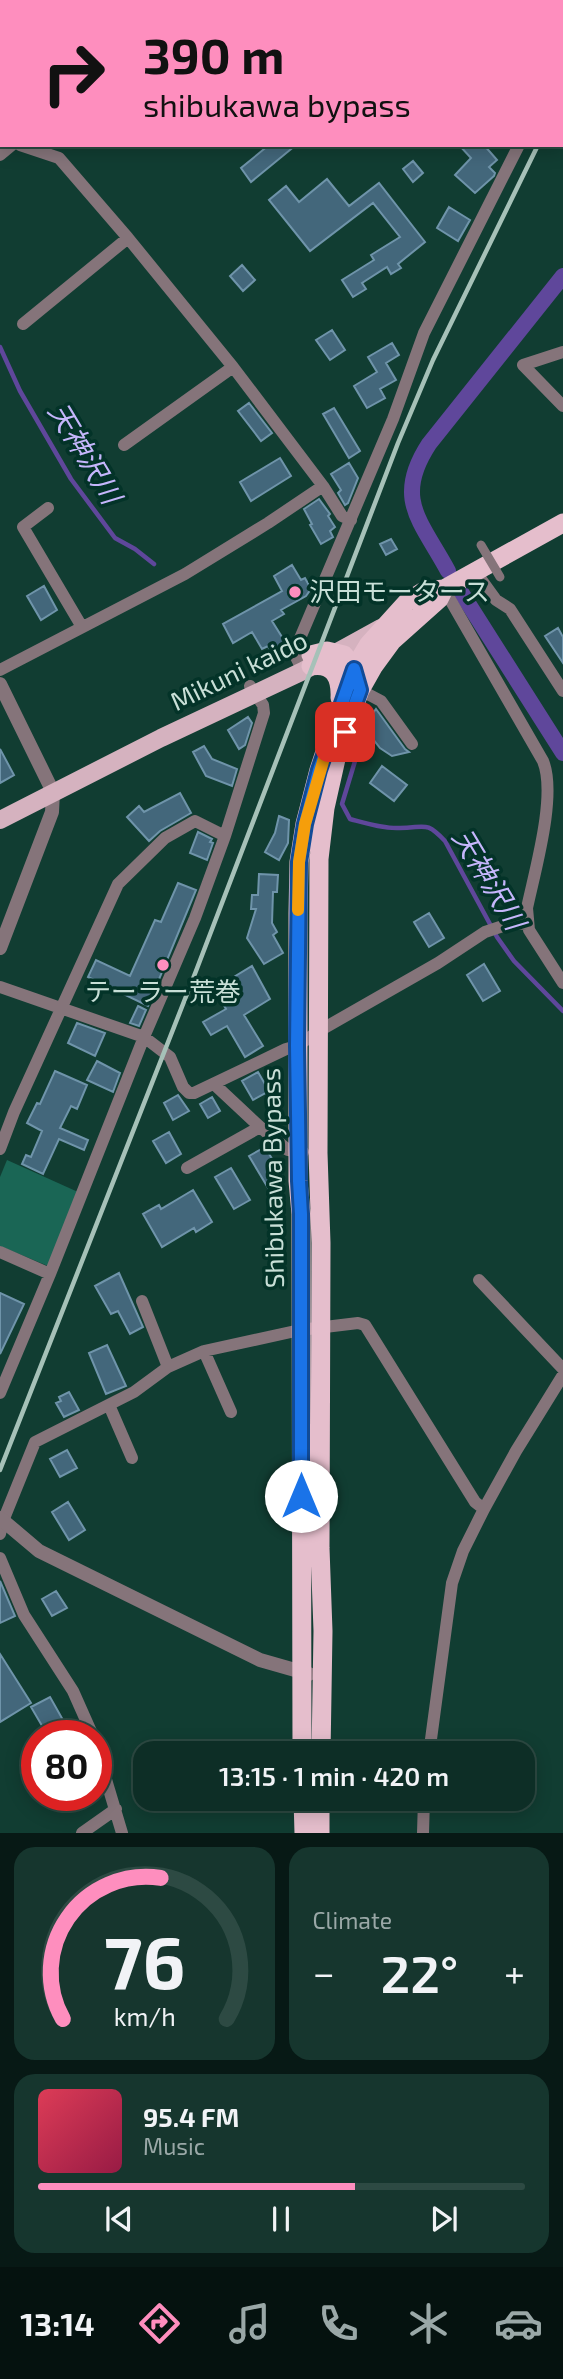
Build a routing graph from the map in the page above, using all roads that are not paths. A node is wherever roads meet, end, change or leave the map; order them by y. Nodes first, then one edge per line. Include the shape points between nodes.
1 (26, 147) edge
2 (518, 147) edge
3 (128, 238) junction
4 (23, 324) dead end
5 (563, 352) edge
6 (233, 367) junction
7 (563, 406) edge
8 (124, 445) dead end
9 (323, 485) junction
10 (48, 508) dead end
11 (351, 520) junction
12 (563, 523) edge
13 (481, 545) dead end
14 (475, 571) junction
15 (500, 577) dead end
16 (444, 589) junction
17 (407, 602) junction
18 (389, 623) junction
19 (82, 627) junction
20 (336, 652) junction
21 (306, 663) junction
22 (354, 669) junction
23 (0, 670) edge
24 (0, 684) edge
25 (253, 690) junction
26 (360, 690) junction
27 (563, 691) edge
28 (339, 709) junction
29 (412, 744) dead end
30 (53, 792) junction
31 (563, 793) edge
32 (548, 800) junction
33 (0, 820) edge
34 (225, 835) junction
35 (527, 924) junction
36 (0, 948) edge
37 (563, 983) edge
38 (0, 987) edge
39 (61, 1008) junction
40 (318, 1031) junction
41 (144, 1037) junction
42 (297, 1046) junction
43 (214, 1084) junction
44 (260, 1127) junction
45 (0, 1149) edge
46 (308, 1152) junction
47 (187, 1168) dead end
48 (0, 1252) edge
49 (50, 1274) junction
50 (479, 1280) dead end
51 (142, 1301) dead end
52 (321, 1328) junction
53 (300, 1330) junction
54 (204, 1351) junction
55 (168, 1367) junction
56 (563, 1369) edge
57 (563, 1375) edge
58 (0, 1393) edge
59 (109, 1405) junction
60 (231, 1412) dead end
61 (132, 1458) dead end
62 (484, 1509) junction
63 (1, 1524) edge
64 (0, 1558) edge
65 (300, 1672) junction
66 (321, 1677) junction
67 (86, 1720) edge
68 (302, 1741) edge
69 (321, 1741) edge
70 (431, 1741) edge
71 (112, 1796) edge
72 (116, 1809) junction
73 (303, 1811) edge
74 (320, 1811) edge
75 (424, 1811) edge
76 (82, 1833) edge
77 (122, 1833) edge
78 (303, 1833) edge
79 (320, 1833) edge
80 (423, 1833) edge

1 - 3 street via 59,158
2 - 11 street via 424,333
3 - 4 street
3 - 6 street
5 - 7 street via 523,365
6 - 8 street
6 - 9 street
9 - 11 street via 342,516
9 - 19 street via 186,574
10 - 19 street via 23,527
11 - 21 street via 295,652
12 - 14 highway
13 - 15 street, bridge
14 - 16 highway
14 - 27 street via 496,600 510,609
16 - 17 highway via 424,591
16 - 18 main road, Mikuni kaido
16 - 26 highway via 392,641
16 - 32 street via 543,761
17 - 18 highway
17 - 21 main road, Mikuni kaido
18 - 20 main road, Mikuni kaido
18 - 22 highway, Shibukawa Bypass
19 - 23 street
20 - 21 highway via 327,651
20 - 22 highway
21 - 25 main road, Mikuni kaido
21 - 28 highway via 335,672 341,683
22 - 26 highway
22 - 28 highway, Shibukawa Bypass
24 - 30 street
25 - 30 main road, Mikuni kaido via 134,743
25 - 34 street via 264,713
26 - 29 street via 382,701
26 - 40 highway via 336,759 321,833
28 - 42 highway, Shibukawa Bypass via 319,770 299,862
30 - 33 main road, Mikuni kaido
30 - 36 street via 52,812
31 - 32 street
32 - 35 street
34 - 39 street via 195,821 165,838 118,884
34 - 41 street
35 - 37 street
35 - 40 street via 490,930
38 - 39 street
39 - 41 street
39 - 45 street
40 - 42 street
40 - 46 highway, Shibukawa Bypass
41 - 43 street via 170,1057 188,1093
41 - 49 street
42 - 43 street
42 - 46 highway, Shibukawa Bypass
43 - 44 street
44 - 46 street via 288,1150
44 - 47 street
46 - 52 highway, Shibukawa Bypass via 321,1243
46 - 53 highway, Shibukawa Bypass via 301,1214
48 - 49 street
49 - 58 street
50 - 56 street
51 - 55 street
52 - 53 street
52 - 62 street via 365,1325 475,1502
52 - 66 highway, Shibukawa Bypass
53 - 54 street
53 - 65 highway, Shibukawa Bypass
54 - 55 street
54 - 60 street
55 - 59 street
57 - 62 street
59 - 61 street
59 - 63 street via 35,1442
62 - 70 street via 452,1583
63 - 65 street via 39,1551 260,1660
64 - 67 street via 24,1615 73,1691
65 - 66 street
65 - 68 highway, Shibukawa Bypass
66 - 69 highway, Shibukawa Bypass
71 - 72 street
72 - 76 street
72 - 77 street
73 - 78 highway
74 - 79 highway
75 - 80 street

